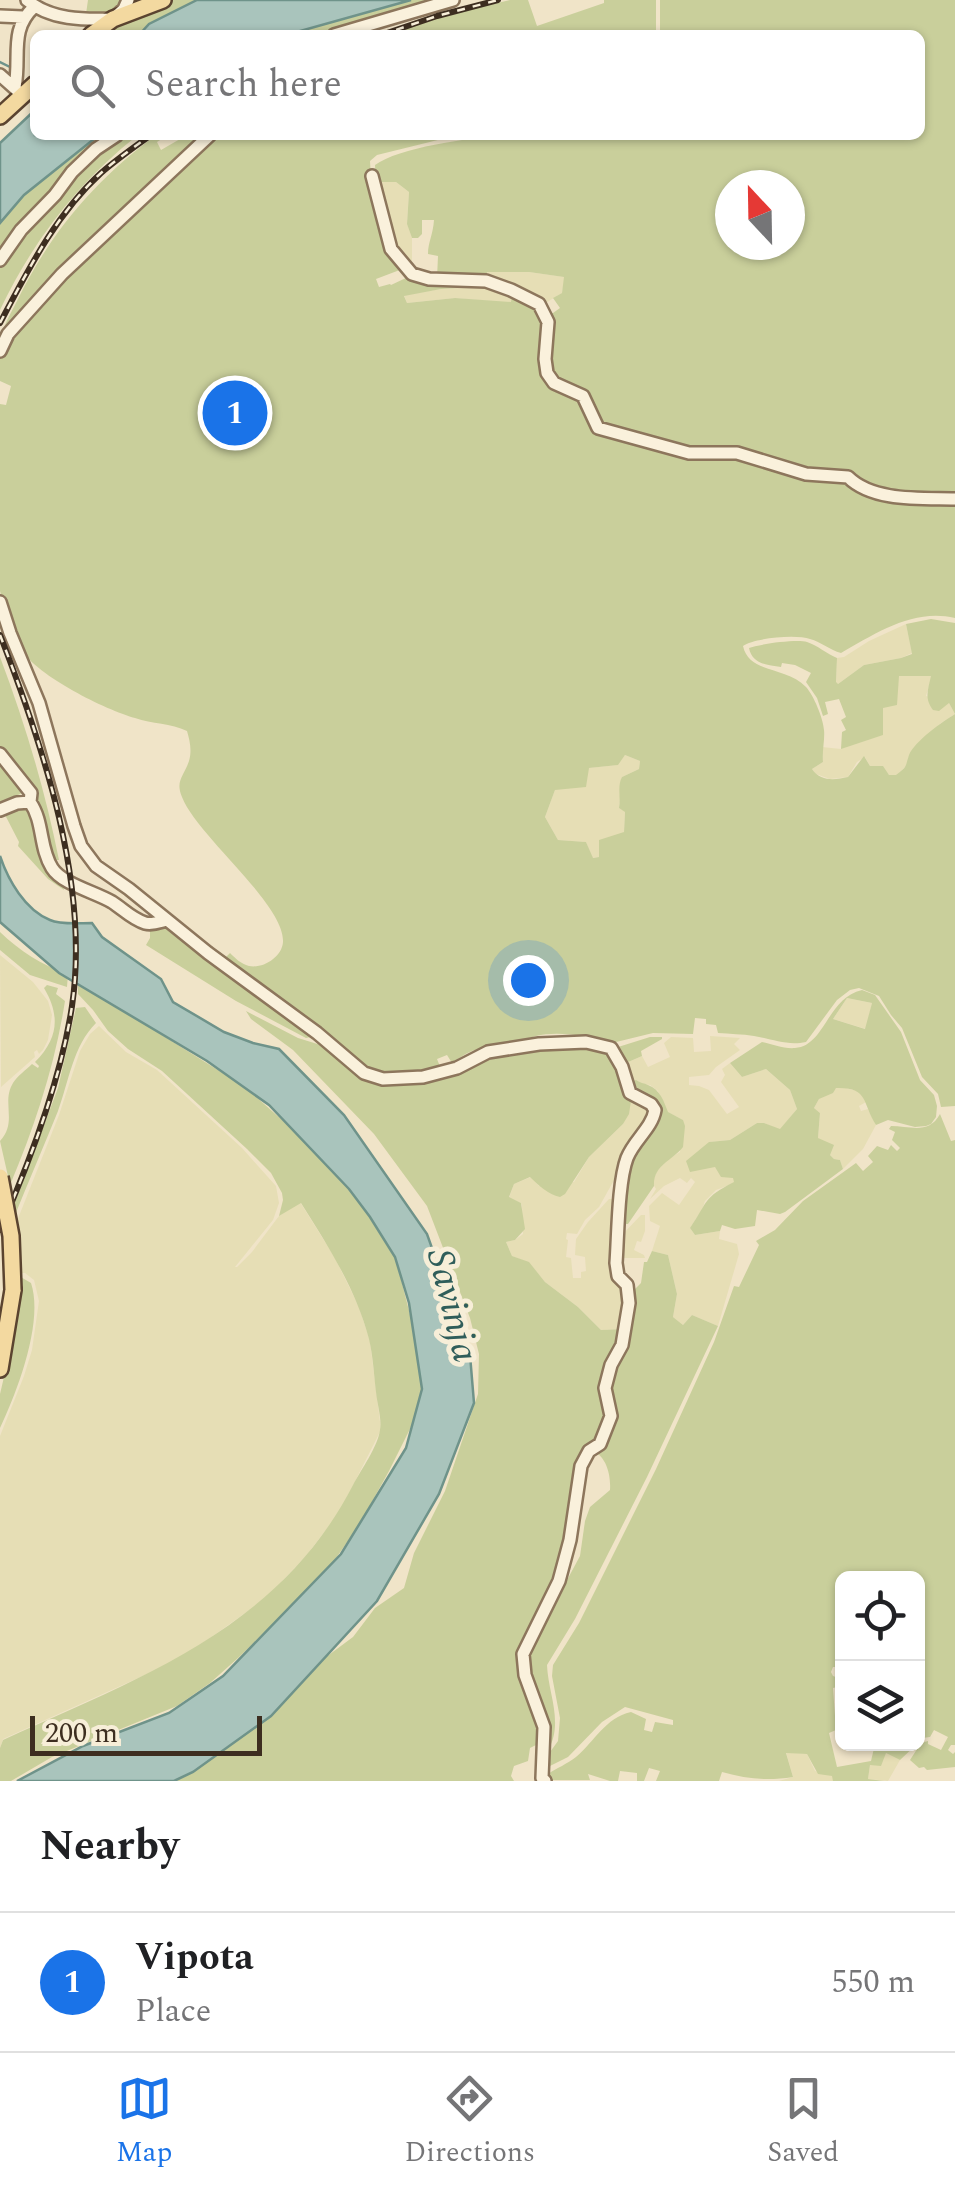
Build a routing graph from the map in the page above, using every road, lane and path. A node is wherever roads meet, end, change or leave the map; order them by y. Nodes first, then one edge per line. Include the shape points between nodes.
1 (128, 0) edge
2 (163, 0) edge
3 (452, 0) edge
4 (31, 3) edge
5 (0, 16) edge
6 (23, 18) junction
7 (113, 19) junction
8 (98, 30) edge
9 (351, 30) edge
10 (0, 75) edge
11 (30, 86) edge
12 (19, 91) junction
13 (0, 116) edge
14 (110, 140) edge
15 (205, 140) edge
16 (372, 176) dead end
17 (0, 260) edge
18 (0, 351) edge
19 (955, 499) edge
20 (0, 602) edge
21 (0, 754) edge
22 (30, 802) junction
23 (3, 809) edge
24 (167, 920) junction
25 (0, 1177) edge
26 (0, 1370) edge
27 (545, 1781) edge

1 - 7 street
2 - 7 main road
3 - 9 street
4 - 6 street
4 - 7 street via 67,18
5 - 6 street
6 - 12 street
7 - 8 main road
10 - 12 street
11 - 12 main road
12 - 13 main road
14 - 17 street via 72,172
15 - 18 street via 62,274
16 - 19 street via 392,249 412,274 486,282 539,304 548,322 547,372 554,384 582,396 598,428 689,453 737,453 806,474 848,478 888,494
20 - 24 street via 39,702 81,846 96,866
21 - 22 street via 29,789
22 - 23 street
22 - 24 street via 44,852 62,878 134,918 149,924
24 - 27 street via 364,1073 423,1077 488,1052 586,1042 611,1048 630,1093 655,1110 622,1175 616,1264 629,1303 606,1388 611,1416 581,1466 559,1581 524,1654 544,1727
25 - 26 main road, bridge via 13,1290

